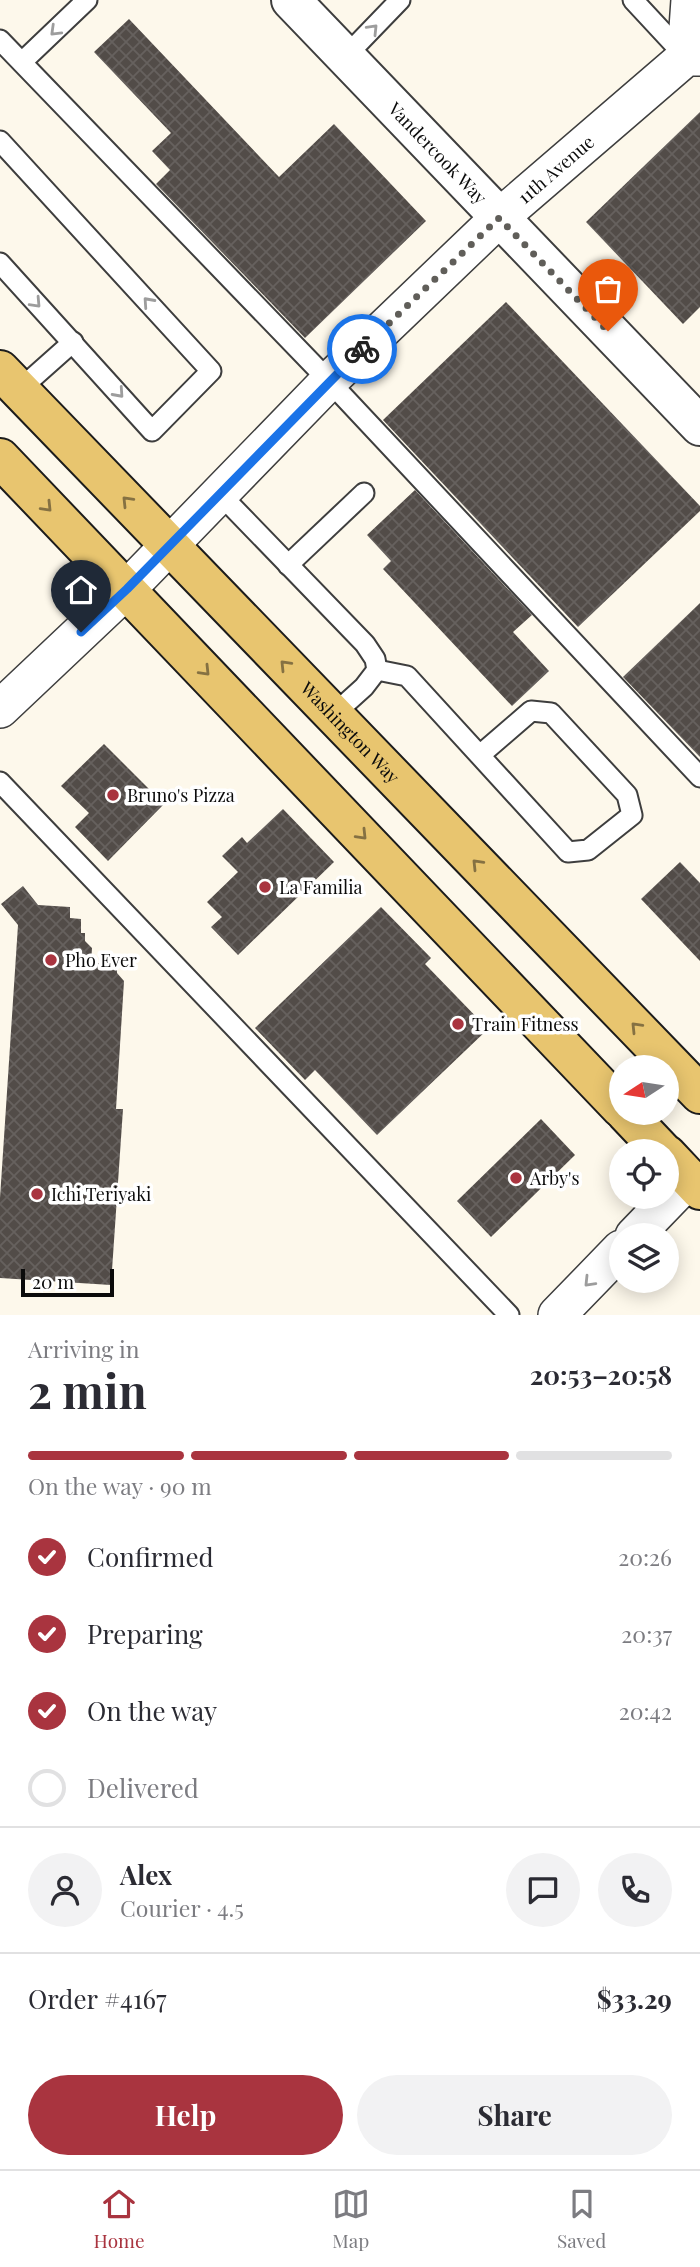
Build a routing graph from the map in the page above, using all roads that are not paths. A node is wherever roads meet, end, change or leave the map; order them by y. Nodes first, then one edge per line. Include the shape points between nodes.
1 (87, 0) edge
2 (291, 0) edge
3 (400, 0) edge
4 (634, 0) edge
5 (690, 0) edge
6 (0, 40) edge
7 (345, 57) junction
8 (22, 62) junction
9 (695, 62) edge
10 (0, 141) edge
11 (499, 218) junction
12 (0, 263) edge
13 (73, 342) junction
14 (10, 380) edge
15 (329, 381) junction
16 (700, 426) edge
17 (0, 458) edge
18 (219, 493) junction
19 (364, 493) dead end
20 (170, 545) junction
21 (288, 565) junction
22 (127, 589) junction
23 (377, 670) junction
24 (0, 709) edge
25 (334, 715) junction
26 (480, 755) junction
27 (700, 777) edge
28 (0, 782) edge
29 (700, 1094) edge
30 (609, 1095) edge
31 (637, 1125) edge
32 (651, 1139) edge
33 (689, 1173) edge
34 (645, 1223) edge
35 (609, 1261) edge
36 (509, 1315) edge
37 (557, 1315) edge

1 -> 8 lane
2 - 7 street, Vandercook Way
7 -> 3 lane
4 - 9 lane
5 - 9 street
6 - 8 lane
7 - 11 street, Vandercook Way
8 - 15 lane
9 - 11 street, 11th Avenue
13 -> 10 lane via 152,430 211,371
11 - 15 street, 11th Avenue
11 - 16 street, Vandercook Way
12 -> 13 lane
13 - 14 lane
20 -> 14 main road, Washington Way
15 - 18 street, 11th Avenue
15 - 27 lane
17 -> 22 main road
18 - 20 street, 11th Avenue
18 - 21 lane
19 - 21 lane
20 - 22 street, 11th Avenue
25 -> 20 main road, Washington Way
21 - 23 lane via 365,644
22 - 24 street, 11th Avenue
22 -> 30 main road
23 - 25 lane
23 - 26 lane via 407,676
29 -> 25 main road, Washington Way
26 - 26 lane via 568,852 589,850 632,815 627,795 551,713 531,711
28 - 36 lane
31 - 32 main road
33 - 34 street
35 -> 37 street

